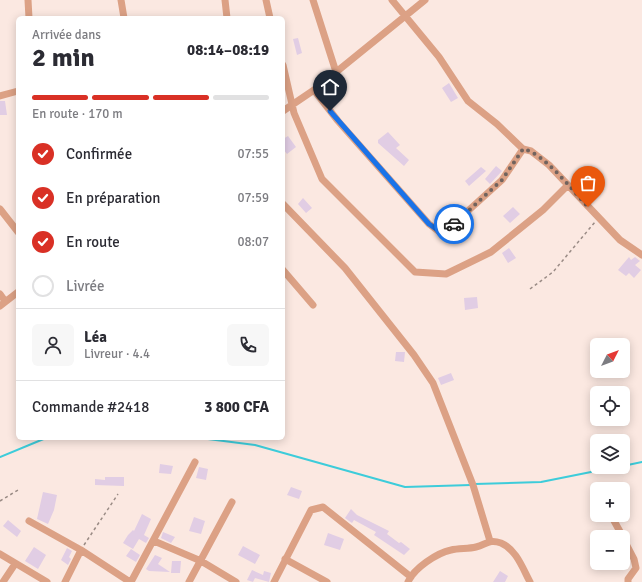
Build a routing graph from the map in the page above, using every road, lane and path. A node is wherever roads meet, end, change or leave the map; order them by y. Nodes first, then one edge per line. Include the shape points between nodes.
1 (28, 0) edge
2 (121, 0) edge
3 (225, 0) edge
4 (266, 0) edge
5 (313, 0) edge
6 (392, 0) edge
7 (425, 0) edge
8 (29, 16) edge
9 (124, 16) edge
10 (227, 16) edge
11 (270, 16) edge
12 (405, 16) junction
13 (285, 72) edge
14 (336, 72) junction
15 (314, 90) junction
16 (16, 92) edge
17 (0, 96) edge
18 (294, 105) junction
19 (285, 110) edge
20 (523, 149) junction
21 (567, 186) junction
22 (285, 206) edge
23 (0, 209) edge
24 (599, 218) junction
25 (16, 229) edge
26 (642, 255) edge
27 (285, 272) edge
28 (530, 289) dead end
29 (0, 294) edge
30 (16, 294) edge
31 (3, 304) edge
32 (312, 305) dead end
33 (195, 462) dead end
34 (18, 490) dead end
35 (118, 494) dead end
36 (0, 501) edge
37 (232, 502) dead end
38 (29, 521) dead end
39 (154, 541) junction
40 (490, 541) junction
41 (81, 550) junction
42 (630, 551) edge
43 (0, 554) edge
44 (285, 559) junction
45 (201, 561) junction
46 (15, 564) junction
47 (409, 579) edge
48 (3, 582) edge
49 (47, 582) edge
50 (65, 582) edge
51 (130, 582) edge
52 (189, 582) edge
53 (236, 582) edge
54 (274, 582) edge
55 (327, 582) edge
56 (530, 582) edge
57 (628, 582) edge

1 - 8 street
2 - 9 street
3 - 10 street
4 - 11 street
5 - 14 street
6 - 12 street
7 - 12 street
12 - 14 street
12 - 20 street via 439,57 468,101
13 - 18 street
14 - 15 street
15 - 18 street
15 - 20 street via 429,224 442,233 502,180
16 - 17 street
18 - 19 street
18 - 21 street via 294,113 322,179 415,272 446,274 491,252 543,210
20 - 21 street via 531,151 549,165
21 - 24 street
22 - 40 street via 346,268 433,383 472,485
23 - 25 street
24 - 26 street via 620,240
24 - 28 path via 553,272
27 - 32 street
29 - 31 street
30 - 31 street
33 - 39 street
34 - 36 path
35 - 41 path
37 - 45 street
38 - 41 street
39 - 45 street
39 - 51 street
40 - 47 street via 475,547 444,552
40 - 56 street via 503,544 514,552
41 - 50 street
41 - 51 street
42 - 57 street via 636,568
43 - 46 street
44 - 47 street via 311,510 323,507
44 - 54 street
44 - 55 street
45 - 52 street
45 - 53 street
46 - 48 street
46 - 49 street

